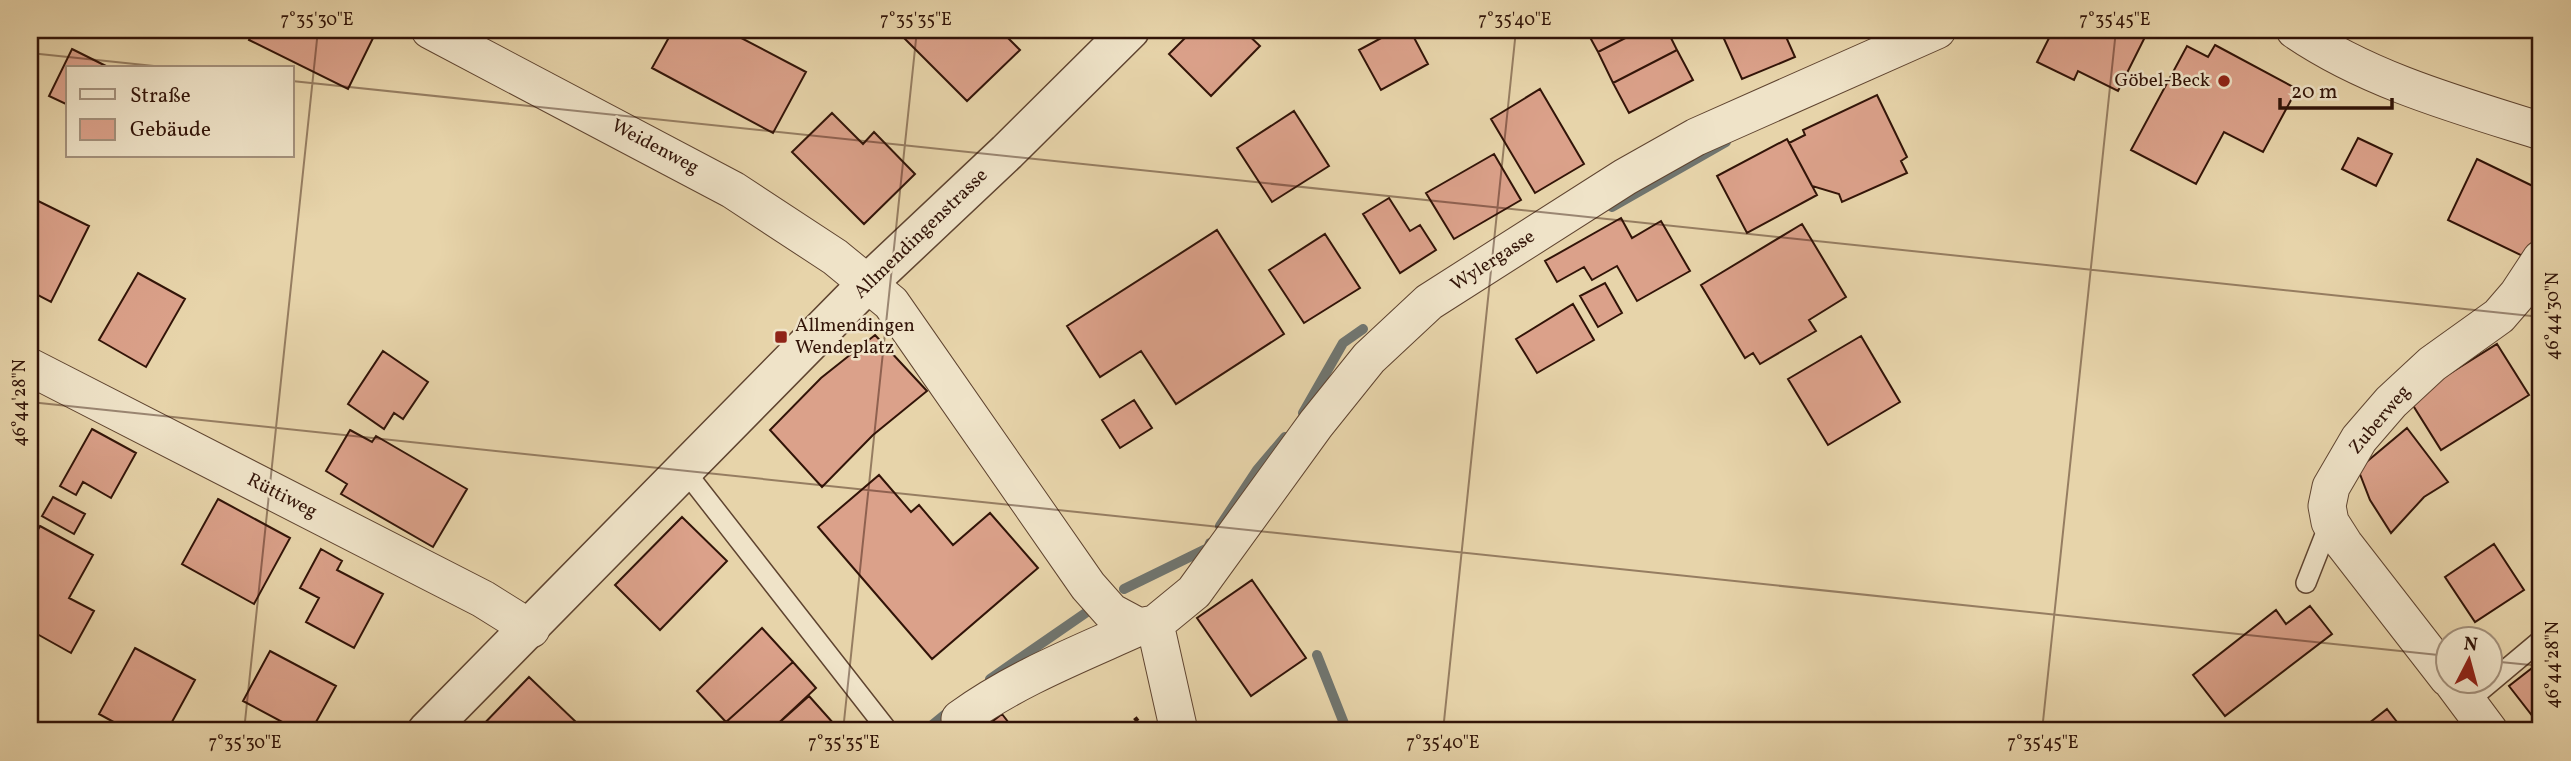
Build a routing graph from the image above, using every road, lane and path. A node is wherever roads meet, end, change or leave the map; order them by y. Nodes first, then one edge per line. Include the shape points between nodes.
1 (430, 30) edge
2 (1130, 30) edge
3 (1937, 30) edge
4 (2295, 30) edge
5 (2541, 131) edge
6 (2541, 259) edge
7 (869, 282) junction
8 (30, 368) edge
9 (685, 471) junction
10 (2330, 522) junction
11 (2306, 583) dead end
12 (1147, 626) junction
13 (531, 629) junction
14 (2541, 640) edge
15 (2434, 660) edge
16 (2504, 660) edge
17 (2460, 694) edge
18 (960, 719) dead end
19 (885, 727) dead end
20 (427, 731) edge
21 (1179, 731) edge
22 (2489, 731) edge

1 - 7 street, Weidenweg via 733,190
2 - 7 street, Allmendingenstrasse
3 - 12 street, Wylergasse via 1696,136 1429,302 1369,358 1194,592
4 - 5 street via 2368,70 2459,106
6 - 10 street, Zuberweg via 2499,316 2432,364 2359,439 2331,487
7 - 9 street, Allmendingenstrasse
7 - 12 street via 891,303 1088,586 1111,612
8 - 13 street, Rüttiweg via 483,599
9 - 13 street, Allmendingenstrasse
9 - 19 lane
10 - 11 lane
10 - 15 street
12 - 18 street, Wylergasse via 1022,680
12 - 21 street
13 - 20 street, Allmendingenstrasse
14 - 16 lane
17 - 22 street

